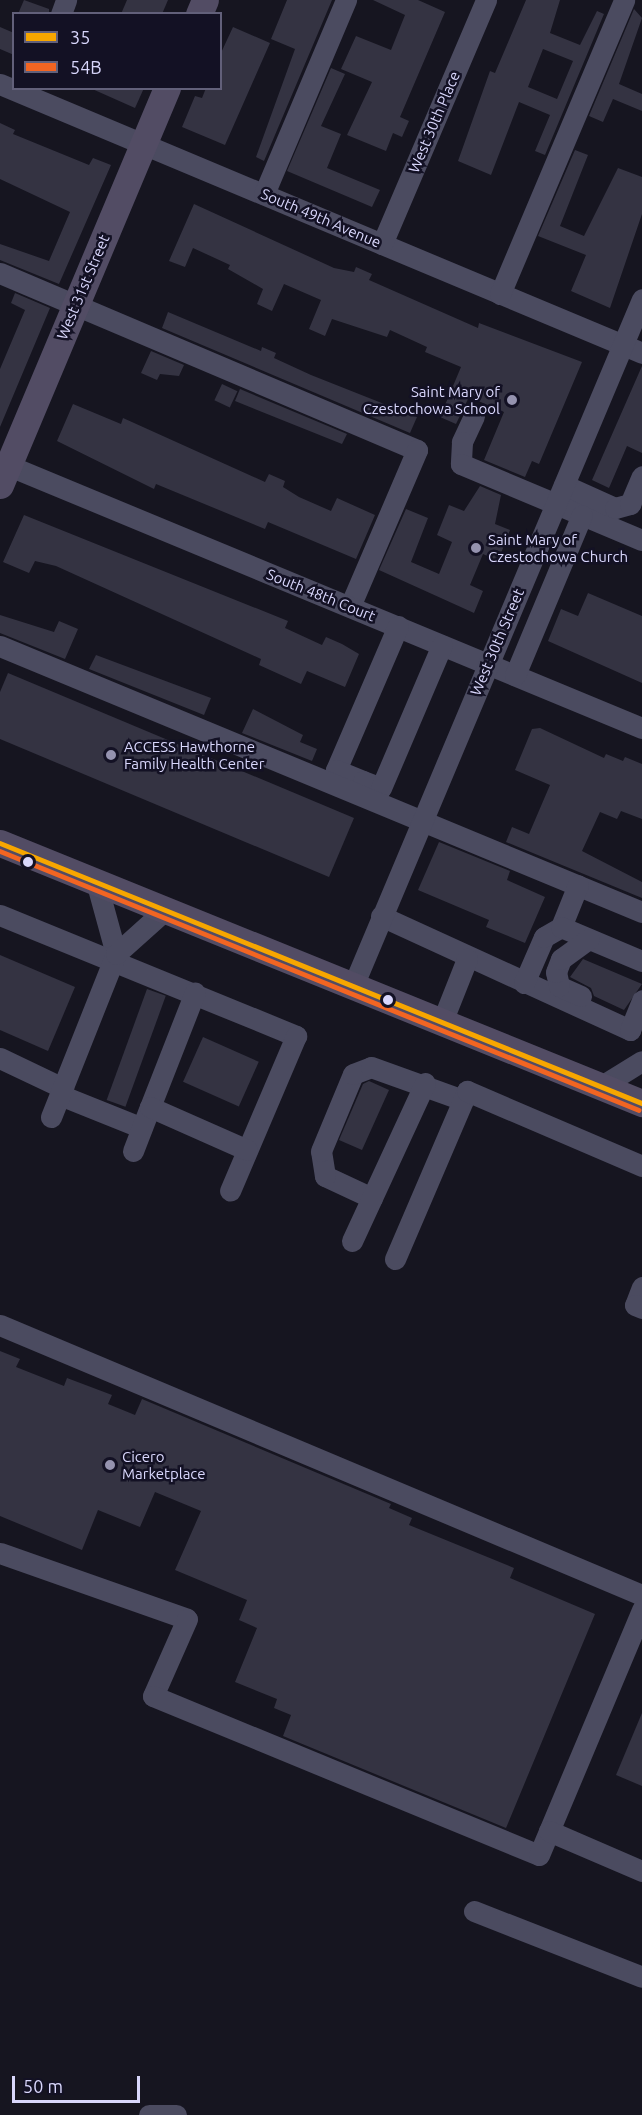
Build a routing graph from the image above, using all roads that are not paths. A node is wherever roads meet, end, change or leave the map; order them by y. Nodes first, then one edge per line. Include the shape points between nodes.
1 (346, 0) edge
2 (486, 0) edge
3 (624, 0) edge
4 (166, 90) edge
5 (28, 92) edge
6 (144, 144) junction
7 (264, 194) junction
8 (382, 244) junction
9 (0, 273) edge
10 (500, 294) junction
11 (642, 299) edge
12 (76, 305) junction
13 (632, 349) edge
14 (474, 416) dead end
15 (3, 471) edge
16 (642, 476) edge
17 (560, 495) junction
18 (582, 515) junction
19 (642, 540) edge
20 (350, 606) junction
21 (398, 626) junction
22 (442, 645) junction
23 (0, 646) edge
24 (488, 663) junction
25 (515, 675) junction
26 (642, 728) edge
27 (361, 788) junction
28 (421, 820) junction
29 (0, 843) edge
30 (96, 881) junction
31 (578, 885) junction
32 (165, 910) junction
33 (642, 912) edge
34 (0, 915) edge
35 (381, 916) junction
36 (561, 927) junction
37 (589, 939) junction
38 (113, 959) junction
39 (467, 959) junction
40 (642, 961) edge
41 (524, 983) junction
42 (353, 986) junction
43 (195, 992) junction
44 (642, 1000) edge
45 (442, 1022) junction
46 (636, 1034) edge
47 (0, 1058) edge
48 (642, 1061) edge
49 (425, 1083) junction
50 (600, 1087) junction
51 (61, 1091) junction
52 (463, 1100) junction
53 (642, 1104) edge
54 (150, 1107) junction
55 (51, 1117) dead end
56 (142, 1128) junction
57 (247, 1150) junction
58 (133, 1151) dead end
59 (642, 1166) edge
60 (230, 1191) dead end
61 (372, 1198) junction
62 (352, 1241) dead end
63 (395, 1259) dead end
64 (642, 1287) edge
65 (642, 1308) edge
66 (0, 1325) edge
67 (0, 1553) edge
68 (642, 1595) edge
69 (642, 1610) edge
70 (549, 1831) junction
71 (642, 1871) edge
72 (474, 1911) dead end
73 (642, 1977) edge
74 (149, 2115) edge
75 (176, 2115) edge

1 - 7 street
2 - 8 street, West 30th Place
3 - 10 street
4 - 6 main road, West 31st Street
5 - 6 street, South 49th Avenue
6 - 7 street, South 49th Avenue
6 - 12 main road, West 31st Street
7 - 8 street, South 49th Avenue
8 - 10 street, South 49th Avenue
9 - 12 street
10 - 13 street, South 49th Avenue
11 - 13 street, West 30th Street
12 - 15 main road, West 31st Street
12 - 20 street via 417,450
13 - 17 street, West 30th Street
14 - 17 street via 462,442 461,464
15 - 20 street, South 48th Court
16 - 17 street via 630,504 615,508
17 - 18 street
17 - 24 street, West 30th Street
18 - 19 street
18 - 25 street
20 - 21 street, South 48th Court
21 - 22 street, South 48th Court
21 - 27 street via 336,770
22 - 24 street, South 48th Court
22 - 27 street via 381,788
23 - 27 street
24 - 25 street, South 48th Court
24 - 28 street, West 30th Street
25 - 26 street, South 48th Court
27 - 28 street
28 - 31 street
28 - 35 street, West 30th Street
29 - 30 main road
30 - 32 main road
30 - 38 street
31 - 33 street
31 - 36 street
32 - 38 street via 139,927
32 - 42 main road
34 - 38 street
35 - 39 street
35 - 42 street, West 30th Street
36 - 37 street
36 - 41 street via 544,937
37 - 40 street
37 - 46 street via 561,959 556,972 559,986 614,1011
38 - 43 street
38 - 51 street
39 - 41 street
39 - 45 street
41 - 46 street
42 - 45 main road
43 - 54 street
43 - 57 street via 296,1036
44 - 46 street
45 - 50 main road
47 - 51 street
48 - 50 street
49 - 52 street
49 - 61 street
49 - 61 street via 371,1066 354,1074 321,1151 325,1176
50 - 53 main road
51 - 55 street
51 - 56 street
52 - 59 street via 467,1091
52 - 63 street
54 - 56 street
54 - 57 street
56 - 58 street
57 - 60 street
61 - 62 street
64 - 65 street via 635,1305
66 - 68 street
67 - 70 street via 187,1619 153,1696 539,1855
69 - 70 street
70 - 71 street
72 - 73 street
74 - 75 street

